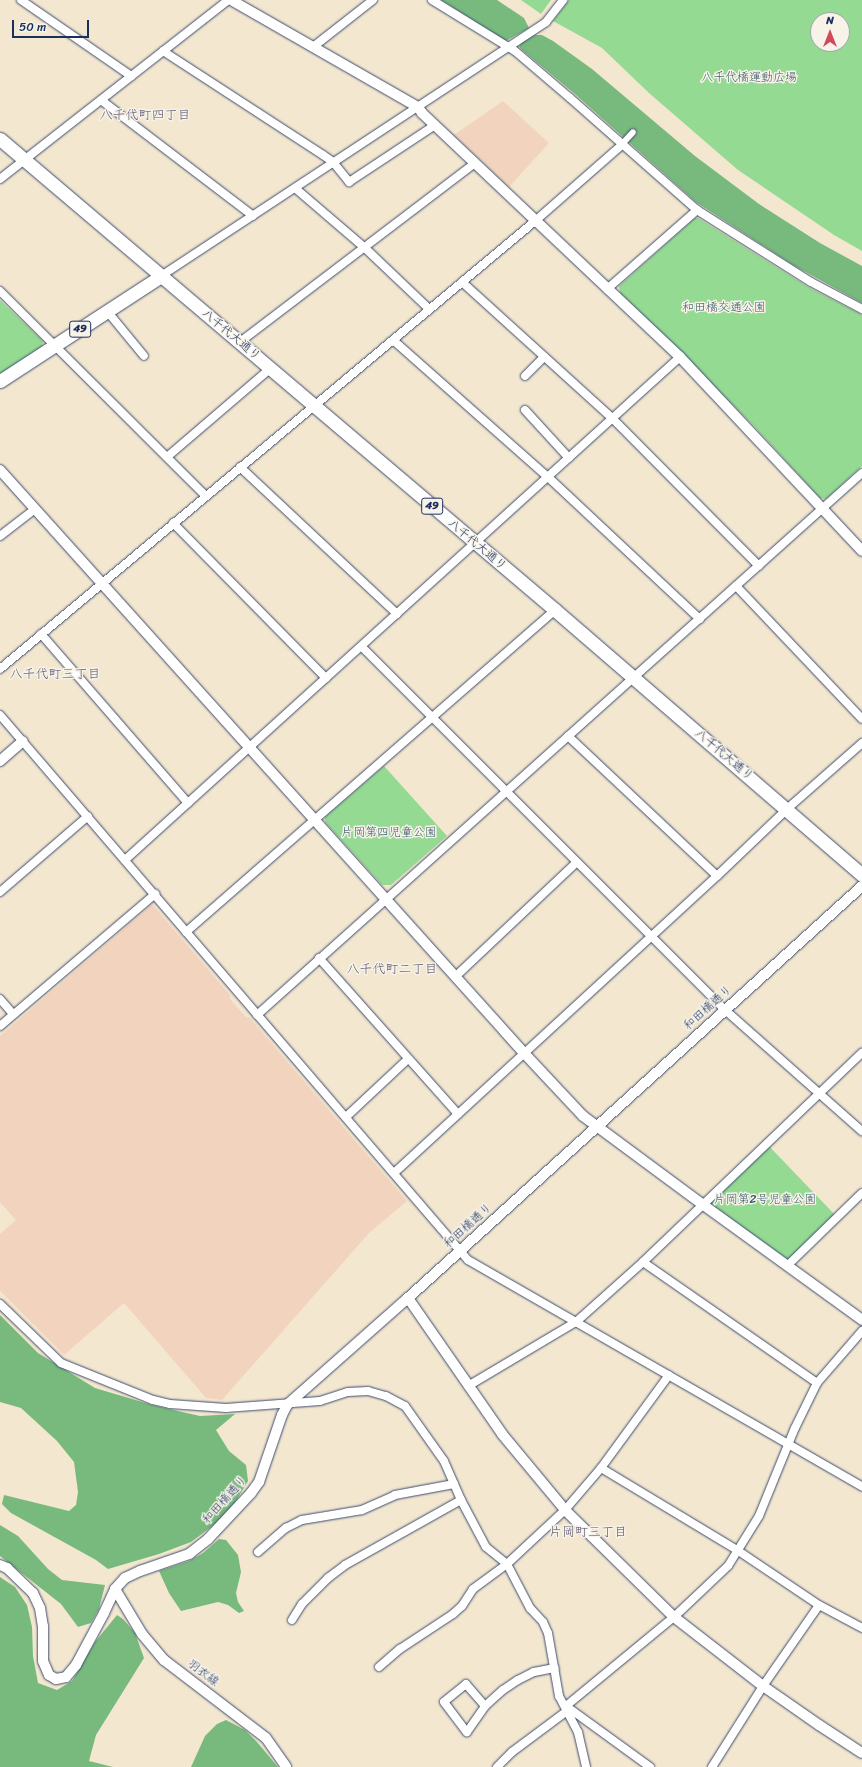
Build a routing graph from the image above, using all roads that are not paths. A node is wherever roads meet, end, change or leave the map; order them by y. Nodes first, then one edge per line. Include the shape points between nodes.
1 (21, 0) edge
2 (228, 0) edge
3 (231, 0) edge
4 (373, 0) edge
5 (432, 0) edge
6 (563, 0) edge
7 (313, 47) junction
8 (507, 48) junction
9 (163, 51) junction
10 (131, 76) junction
11 (101, 100) junction
12 (418, 107) junction
13 (435, 125) junction
14 (633, 132) dead end
15 (0, 139) edge
16 (623, 144) junction
17 (24, 160) junction
18 (333, 162) junction
19 (475, 163) junction
20 (0, 179) edge
21 (295, 188) junction
22 (697, 210) junction
23 (253, 216) junction
24 (535, 221) junction
25 (364, 248) junction
26 (161, 276) junction
27 (462, 282) junction
28 (607, 289) junction
29 (0, 291) edge
30 (429, 309) junction
31 (862, 309) edge
32 (107, 311) junction
33 (393, 340) junction
34 (240, 342) junction
35 (54, 346) junction
36 (144, 356) dead end
37 (544, 357) junction
38 (680, 358) junction
39 (271, 368) junction
40 (525, 376) dead end
41 (0, 381) edge
42 (315, 405) junction
43 (525, 410) dead end
44 (613, 419) junction
45 (166, 457) junction
46 (569, 458) junction
47 (240, 467) junction
48 (0, 470) edge
49 (862, 473) edge
50 (548, 477) junction
51 (206, 496) junction
52 (35, 509) junction
53 (822, 509) junction
54 (173, 523) junction
55 (0, 536) edge
56 (475, 543) junction
57 (862, 551) edge
58 (759, 566) junction
59 (102, 583) junction
60 (736, 586) junction
61 (555, 610) junction
62 (397, 614) junction
63 (700, 619) junction
64 (41, 634) junction
65 (362, 647) junction
66 (0, 669) edge
67 (326, 678) junction
68 (634, 678) junction
69 (0, 715) edge
70 (432, 718) junction
71 (862, 719) edge
72 (568, 736) junction
73 (23, 741) junction
74 (862, 743) edge
75 (250, 747) junction
76 (0, 761) edge
77 (506, 791) junction
78 (188, 803) junction
79 (787, 809) junction
80 (88, 816) junction
81 (315, 820) junction
82 (125, 860) junction
83 (577, 862) junction
84 (862, 875) edge
85 (717, 876) junction
86 (862, 886) edge
87 (0, 892) edge
88 (155, 894) junction
89 (386, 898) junction
90 (186, 932) junction
91 (651, 936) junction
92 (319, 958) junction
93 (456, 976) junction
94 (0, 999) edge
95 (725, 1010) junction
96 (13, 1014) junction
97 (257, 1015) junction
98 (0, 1026) edge
99 (524, 1053) junction
100 (862, 1053) edge
101 (408, 1059) junction
102 (819, 1093) junction
103 (458, 1114) junction
104 (346, 1117) junction
105 (597, 1126) junction
106 (862, 1132) edge
107 (394, 1172) junction
108 (862, 1193) edge
109 (702, 1204) junction
110 (460, 1251) junction
111 (643, 1262) junction
112 (788, 1265) junction
113 (408, 1298) junction
114 (0, 1304) edge
115 (862, 1320) edge
116 (576, 1322) junction
117 (862, 1331) edge
118 (669, 1375) junction
119 (817, 1383) junction
120 (468, 1386) junction
121 (287, 1405) junction
122 (788, 1444) junction
123 (601, 1468) junction
124 (454, 1484) junction
125 (862, 1487) edge
126 (461, 1500) junction
127 (565, 1510) junction
128 (737, 1550) junction
129 (258, 1552) dead end
130 (507, 1564) junction
131 (0, 1566) edge
132 (115, 1589) junction
133 (819, 1605) junction
134 (674, 1617) junction
135 (292, 1620) dead end
136 (862, 1628) edge
137 (379, 1667) dead end
138 (555, 1668) junction
139 (763, 1686) junction
140 (484, 1706) junction
141 (566, 1708) junction
142 (862, 1753) edge
143 (286, 1767) edge
144 (497, 1767) edge
145 (586, 1767) edge
146 (650, 1767) edge
147 (712, 1767) edge

1 - 10 street
2 - 9 street
3 - 7 street
4 - 7 street
5 - 8 street
6 - 8 street via 546,22
7 - 12 street
8 - 12 street
8 - 16 street via 520,56
9 - 10 street
9 - 18 street
10 - 11 street
11 - 17 street
11 - 23 street
12 - 13 street
12 - 18 street
13 - 18 street via 349,182
13 - 19 street
14 - 16 street
15 - 17 main road, 八千代大通り / 49
16 - 22 street
16 - 24 street
17 - 20 street
17 - 26 main road, 八千代大通り / 49
18 - 21 street
19 - 24 street
19 - 25 street
21 - 23 street
21 - 25 street
22 - 28 street
22 - 31 street via 811,282
23 - 26 street
24 - 27 street
24 - 28 street
25 - 30 street
25 - 34 street
26 - 32 main road, 49
26 - 34 main road, 八千代大通り / 49
27 - 30 street
27 - 37 street
28 - 38 street
29 - 35 street
30 - 33 street
32 - 35 main road, 49
32 - 36 street
33 - 42 street
33 - 50 street
34 - 39 main road, 八千代大通り / 49
35 - 41 main road, 49
35 - 45 street
37 - 40 street
37 - 44 street
38 - 44 street
38 - 53 street
39 - 42 main road, 八千代大通り / 49
39 - 45 street
42 - 47 street
42 - 56 main road, 八千代大通り / 49
43 - 46 street
44 - 46 street
44 - 58 street
45 - 51 street
46 - 50 street
47 - 51 street
47 - 62 street
48 - 52 street
49 - 53 street
50 - 56 street
50 - 63 street
51 - 54 street
52 - 55 street
52 - 59 street
53 - 57 street
53 - 58 street
54 - 59 street
54 - 67 street
56 - 61 main road, 八千代大通り / 49
56 - 62 street
58 - 60 street
59 - 64 street
59 - 75 street
60 - 63 street
60 - 71 street
61 - 68 main road, 八千代大通り / 49
61 - 70 street
62 - 65 street
63 - 68 street
64 - 66 street
64 - 78 street
65 - 67 street
65 - 70 street
67 - 75 street
68 - 72 street
68 - 79 main road, 八千代大通り / 49
69 - 73 street
70 - 77 street
70 - 81 street
72 - 77 street
72 - 85 street
73 - 76 street
73 - 80 street
74 - 79 street
75 - 78 street
75 - 81 street
77 - 83 street
77 - 89 street
78 - 82 street
79 - 84 main road, 八千代大通り / 49
79 - 85 street
80 - 82 street
80 - 87 street
81 - 89 street
81 - 90 street
82 - 88 street
83 - 91 street
83 - 93 street
85 - 91 street
86 - 95 street, 和田橋通り
88 - 90 street
88 - 96 street
89 - 92 street
89 - 93 street
90 - 97 street
91 - 95 street
91 - 99 street
92 - 97 street
92 - 101 street
93 - 99 street
94 - 96 street
95 - 102 street
95 - 105 street, 和田橋通り
96 - 98 street
97 - 104 street
99 - 103 street
99 - 105 street via 583,1116
100 - 102 street
101 - 103 street
101 - 104 street
102 - 106 street
102 - 109 street
103 - 107 street
104 - 107 street
105 - 109 street
105 - 110 street, 和田橋通り
107 - 110 street
108 - 112 street
109 - 111 street
109 - 112 street
110 - 113 street, 和田橋通り
110 - 116 street via 468,1260
111 - 116 street
111 - 119 street
112 - 115 street
113 - 120 street
113 - 121 street, 和田橋通り
114 - 121 street via 61,1363 141,1396 170,1404 226,1408
116 - 118 street
116 - 120 street
117 - 119 street
118 - 122 street
118 - 123 street
119 - 122 street
120 - 127 street via 502,1434
121 - 124 street via 320,1401 348,1392 368,1391 386,1396 405,1406 444,1461
121 - 132 street, 和田橋通り via 259,1482 251,1493 208,1539 190,1554 140,1571 125,1578
122 - 125 street
122 - 128 street via 759,1516
123 - 127 street
123 - 128 street
124 - 126 street
124 - 129 street via 395,1495 362,1510 302,1520 286,1528
126 - 130 street via 486,1547
126 - 135 street via 345,1565 302,1604
127 - 130 street
127 - 134 street
128 - 133 street
128 - 134 street via 728,1566
130 - 137 street via 473,1589 462,1606 453,1614 400,1649
130 - 138 street via 530,1608 544,1622
131 - 132 street via 7,1568 33,1592 40,1608 43,1626 43,1661 49,1675 56,1679 66,1677 76,1665
132 - 143 street, 羽衣線 via 142,1634 164,1660 266,1738
133 - 136 street
133 - 139 street
134 - 139 street
134 - 141 street
138 - 140 street via 534,1672 518,1680
138 - 141 street via 559,1696
139 - 142 street
139 - 147 street
140 - 140 street via 467,1732 444,1702 466,1684
141 - 144 street
141 - 145 street via 578,1732
141 - 146 street

